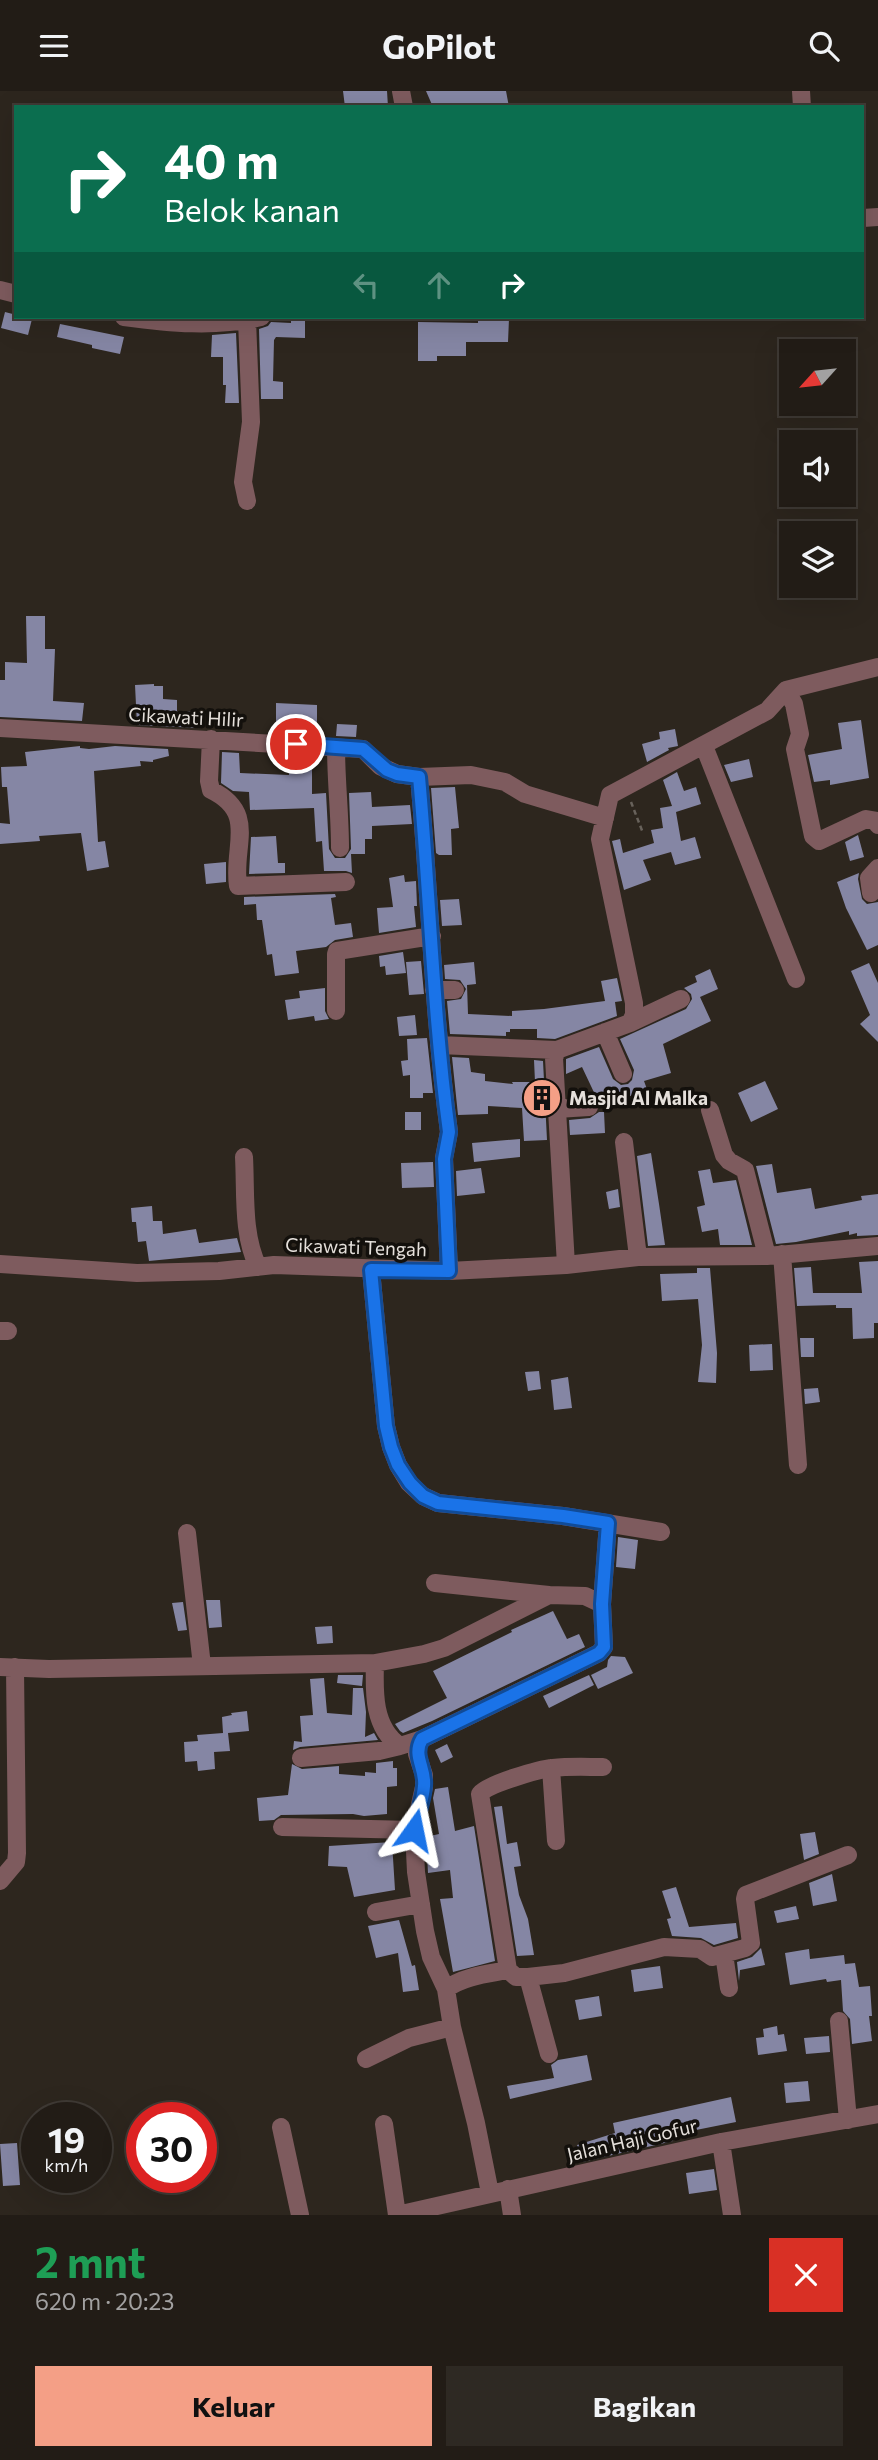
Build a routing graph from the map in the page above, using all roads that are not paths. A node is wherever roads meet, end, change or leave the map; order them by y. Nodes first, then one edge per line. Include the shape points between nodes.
1 (138, 319) edge
2 (240, 319) edge
3 (254, 319) edge
4 (247, 501) dead end
5 (878, 667) edge
6 (786, 690) junction
7 (0, 728) edge
8 (211, 739) junction
9 (704, 746) junction
10 (336, 747) junction
11 (419, 777) junction
12 (605, 818) junction
13 (878, 825) edge
14 (341, 848) dead end
15 (878, 868) edge
16 (346, 882) dead end
17 (871, 893) dead end
18 (432, 936) junction
19 (796, 979) dead end
20 (434, 990) junction
21 (455, 990) dead end
22 (681, 999) dead end
23 (336, 1011) dead end
24 (630, 1023) junction
25 (605, 1032) junction
26 (439, 1045) junction
27 (557, 1050) junction
28 (623, 1074) dead end
29 (589, 1107) dead end
30 (557, 1109) junction
31 (710, 1110) dead end
32 (624, 1142) dead end
33 (244, 1157) dead end
34 (878, 1246) edge
35 (774, 1255) junction
36 (638, 1257) junction
37 (0, 1264) edge
38 (566, 1265) junction
39 (258, 1267) junction
40 (371, 1270) junction
41 (449, 1271) junction
42 (798, 1465) dead end
43 (608, 1523) junction
44 (661, 1532) dead end
45 (187, 1533) dead end
46 (435, 1583) dead end
47 (549, 1595) junction
48 (602, 1604) junction
49 (375, 1663) junction
50 (202, 1666) junction
51 (8, 1667) edge
52 (422, 1739) junction
53 (400, 1746) junction
54 (301, 1758) dead end
55 (603, 1767) dead end
56 (551, 1768) junction
57 (282, 1828) dead end
58 (414, 1830) junction
59 (556, 1840) dead end
60 (848, 1855) dead end
61 (0, 1881) edge
62 (422, 1904) junction
63 (376, 1912) dead end
64 (724, 1954) junction
65 (508, 1970) junction
66 (528, 1977) junction
67 (729, 1988) dead end
68 (446, 1989) junction
69 (839, 2021) dead end
70 (452, 2027) junction
71 (549, 2054) dead end
72 (366, 2059) dead end
73 (878, 2115) edge
74 (848, 2120) junction
75 (384, 2124) dead end
76 (281, 2126) dead end
77 (721, 2142) junction
78 (499, 2191) junction
79 (300, 2215) edge
80 (397, 2215) edge
81 (512, 2215) edge
82 (732, 2215) edge

1 - 2 street via 173,324
3 - 4 street via 251,422 243,482
5 - 6 street
6 - 9 street via 767,711
6 - 13 street via 800,734 795,749 813,836 818,841 866,819
7 - 8 street, Cikawati Hilir
8 - 10 street, Cikawati Hilir
8 - 16 street via 211,790 233,805 239,820 238,886
9 - 12 street via 610,795
9 - 19 street
10 - 11 street, Cikawati Hilir via 363,749 387,770
10 - 14 street
11 - 12 street, Cikawati Hilir via 471,775 505,782 525,794
11 - 18 street
12 - 24 street via 600,839 634,1003
15 - 17 street via 869,878
18 - 20 street
18 - 23 street via 337,951
20 - 21 street
20 - 26 street
22 - 24 street
24 - 25 street
25 - 27 street
25 - 28 street
26 - 27 street
26 - 41 street via 449,1132 444,1159
27 - 30 street
29 - 30 street
30 - 38 street
31 - 35 street via 724,1155 745,1170
32 - 36 street
33 - 39 street via 247,1227
34 - 35 street, Cikawati Tengah
35 - 36 street, Cikawati Tengah
35 - 42 street
36 - 38 street, Cikawati Tengah
37 - 39 street, Cikawati Tengah via 137,1273
38 - 41 street, Cikawati Tengah
39 - 40 street, Cikawati Tengah
40 - 41 street, Cikawati Tengah
40 - 43 street via 386,1426 398,1465 410,1483 438,1503
43 - 44 street
43 - 48 street
45 - 50 street
46 - 47 street
47 - 48 street via 585,1596
47 - 49 street via 444,1648
48 - 52 street via 604,1647 599,1653
49 - 50 street
49 - 53 street via 379,1720 388,1737
50 - 51 street
51 - 61 street via 17,1853 16,1862
52 - 53 street
52 - 58 street via 417,1754 424,1787
53 - 54 street
55 - 56 street
56 - 59 street
56 - 65 street via 494,1785 480,1794
57 - 58 street
58 - 62 street
60 - 64 street via 746,1895 751,1943
62 - 63 street
62 - 68 street via 431,1957
64 - 66 street via 712,1957 699,1948 664,1947 564,1973
64 - 67 street
65 - 66 street via 516,1977
65 - 68 street via 455,1982
66 - 71 street
68 - 70 street
69 - 74 street
70 - 72 street via 409,2038
70 - 78 street
73 - 74 street, Jalan Haji Gofur
74 - 77 street, Jalan Haji Gofur
75 - 80 street
76 - 79 street
77 - 78 street, Jalan Haji Gofur
77 - 82 street
78 - 80 street, Jalan Haji Gofur
78 - 81 street

